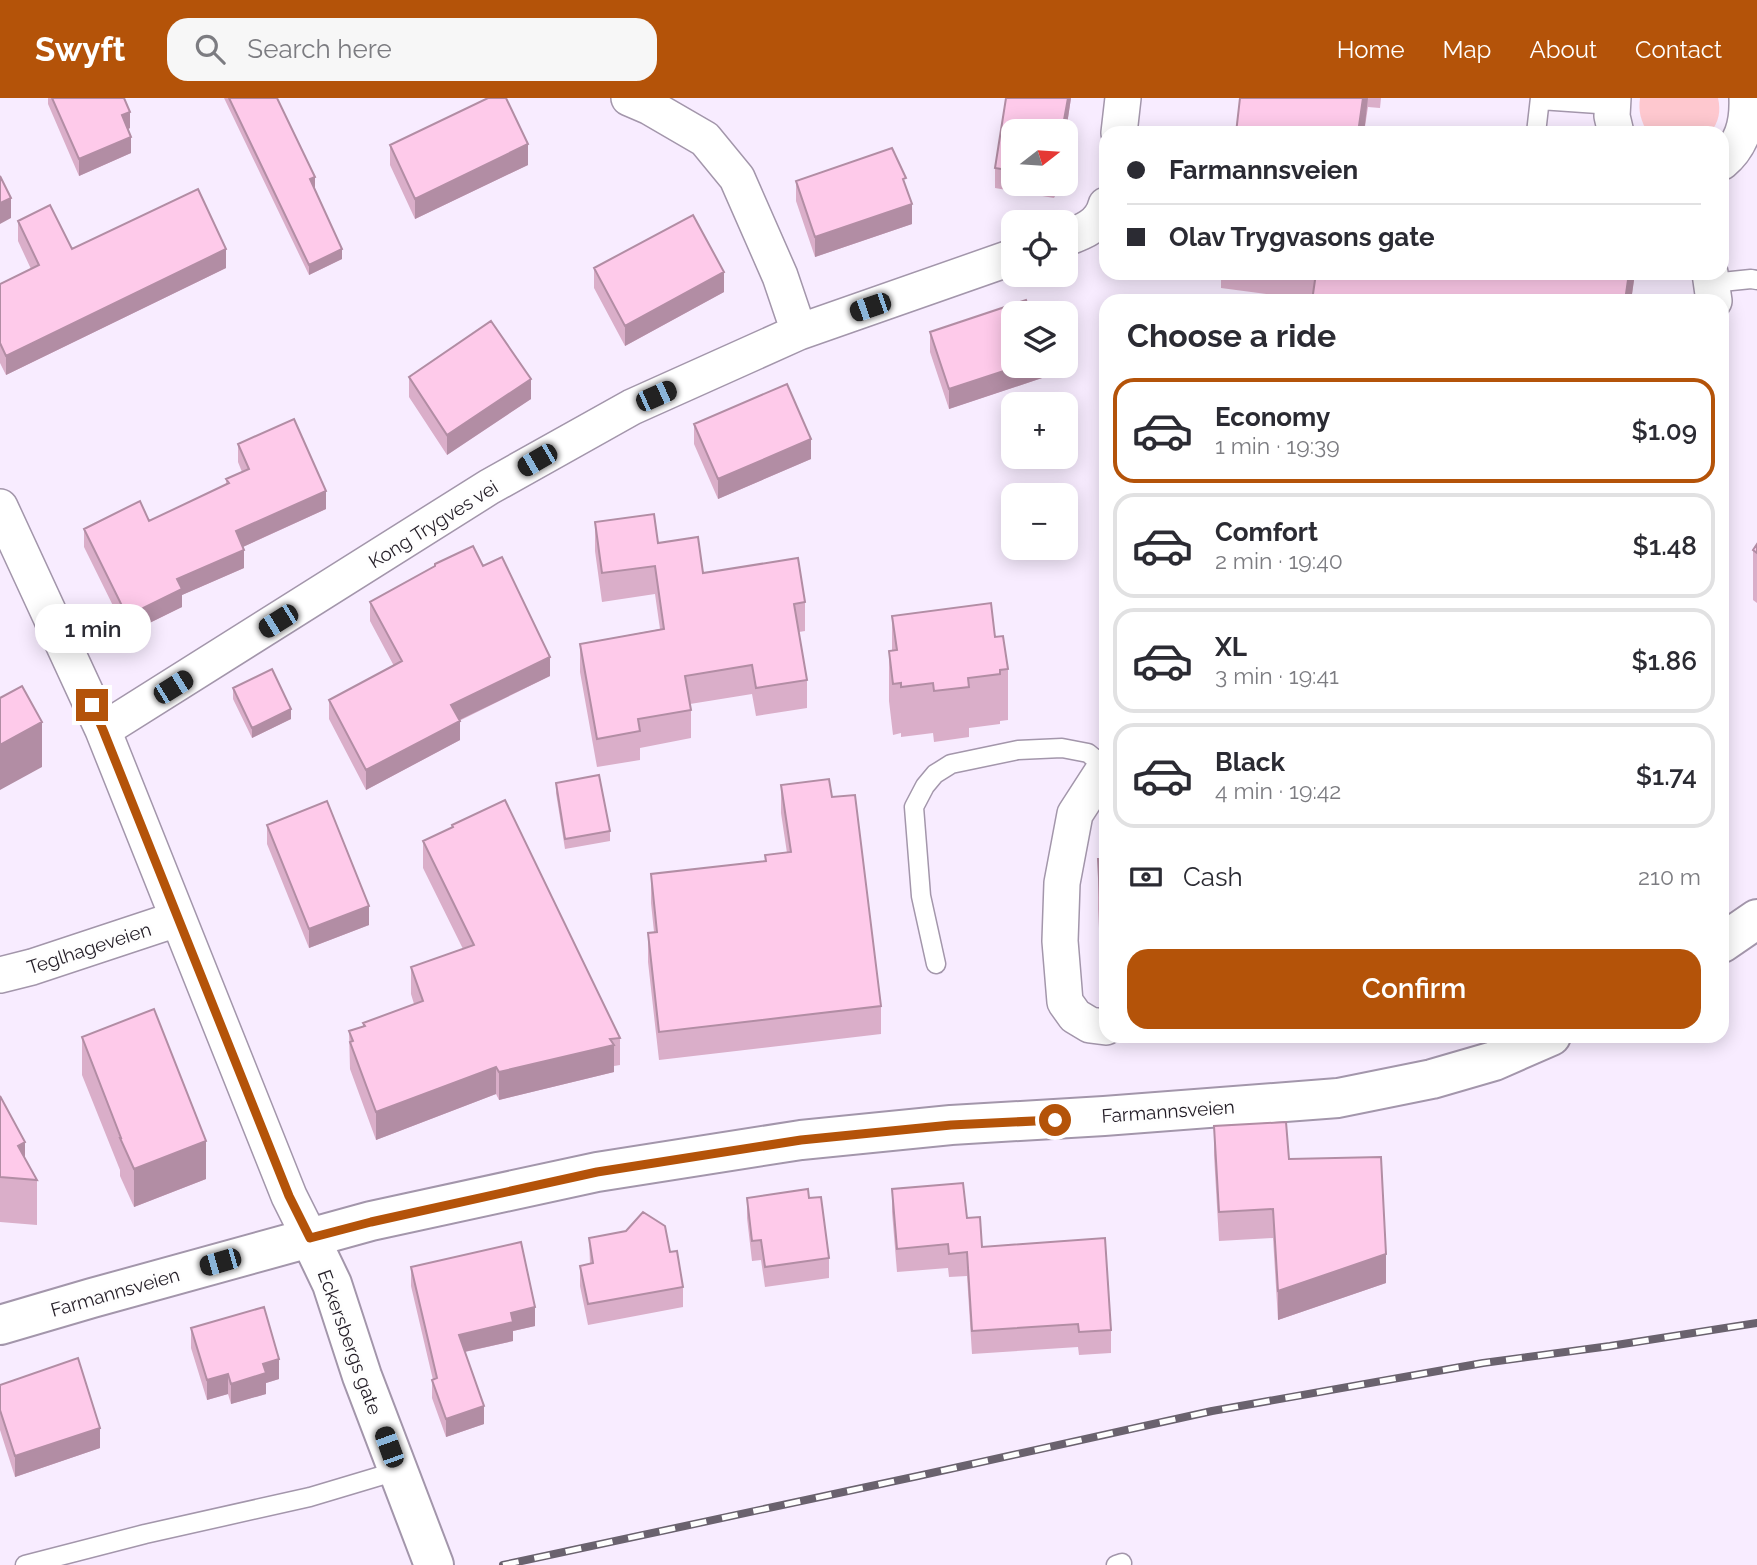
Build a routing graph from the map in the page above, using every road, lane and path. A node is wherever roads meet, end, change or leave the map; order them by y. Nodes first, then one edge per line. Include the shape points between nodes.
1 (629, 98) edge
2 (1124, 98) edge
3 (1747, 98) edge
4 (1540, 99) edge
5 (1613, 112) edge
6 (1120, 126) edge
7 (1537, 126) edge
8 (1729, 155) edge
9 (1099, 217) edge
10 (1078, 234) edge
11 (1001, 261) edge
12 (1757, 280) edge
13 (1712, 286) edge
14 (799, 332) junction
15 (0, 507) edge
16 (103, 730) junction
17 (1099, 762) edge
18 (1099, 776) edge
19 (177, 919) junction
20 (1757, 919) edge
21 (1729, 938) edge
22 (936, 964) dead end
23 (0, 975) edge
24 (1099, 1026) edge
25 (1534, 1043) edge
26 (310, 1238) junction
27 (0, 1325) edge
28 (397, 1471) junction
29 (25, 1565) edge
30 (434, 1565) edge

1 - 14 street via 705,139 737,178
2 - 6 street
3 - 8 street via 1744,131
4 - 5 lane
4 - 7 lane
9 - 10 street
11 - 14 street, Kong Trygves vei
12 - 13 lane
14 - 16 street, Kong Trygves vei via 632,407 501,480
15 - 16 street
16 - 19 street
17 - 22 lane via 1088,753 1062,748 1018,750 951,764 925,786 914,807 921,896
18 - 24 street via 1075,814 1062,883 1060,941 1065,1002 1075,1016
19 - 23 street, Teglhageveien
19 - 26 street via 291,1203
20 - 21 main road
25 - 26 main road, Farmannsveien via 1494,1061 1432,1079 1338,1098 801,1140 597,1172
26 - 27 main road, Farmannsveien
26 - 28 main road, Eckersbergs gate via 332,1284
28 - 29 lane via 310,1497
28 - 30 main road, Eckersbergs gate

